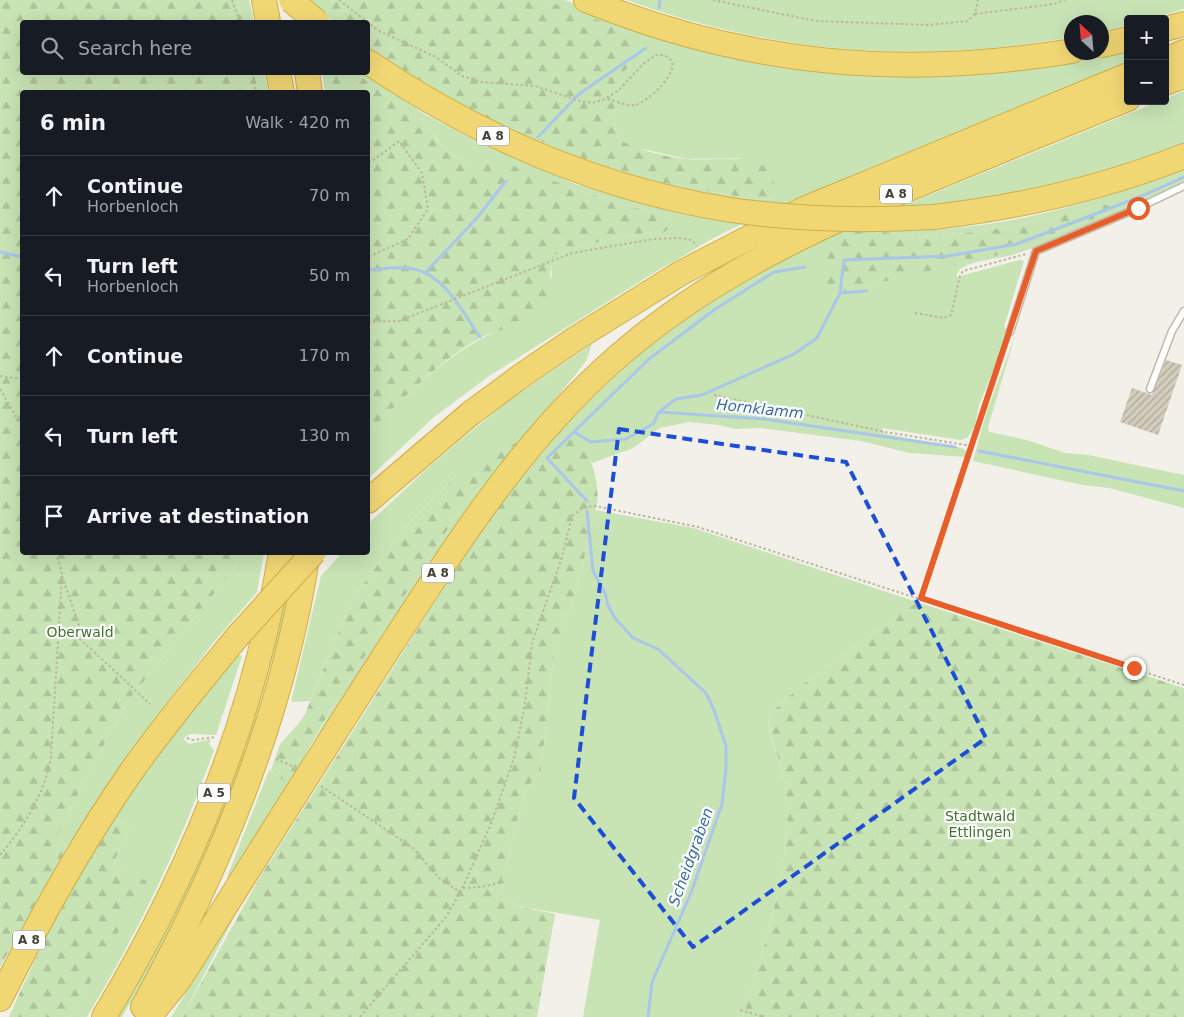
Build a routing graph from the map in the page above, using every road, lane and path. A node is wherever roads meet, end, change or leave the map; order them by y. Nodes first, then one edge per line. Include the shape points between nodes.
1 (232, 0) edge
2 (264, 0) edge
3 (291, 0) edge
4 (338, 0) edge
5 (586, 0) edge
6 (713, 0) edge
7 (978, 0) edge
8 (1065, 0) edge
9 (975, 14) junction
10 (239, 20) edge
11 (268, 20) edge
12 (296, 20) edge
13 (314, 20) edge
14 (365, 20) edge
15 (370, 24) edge
16 (1184, 24) edge
17 (1169, 28) edge
18 (1124, 40) edge
19 (1109, 43) edge
20 (1064, 52) edge
21 (1184, 52) edge
22 (1169, 58) edge
23 (370, 63) edge
24 (253, 75) edge
25 (279, 75) edge
26 (307, 75) edge
27 (1184, 76) edge
28 (1124, 77) edge
29 (1169, 82) edge
30 (256, 90) edge
31 (282, 90) edge
32 (310, 90) edge
33 (606, 99) junction
34 (1124, 101) edge
35 (1184, 156) edge
36 (370, 162) edge
37 (1184, 186) edge
38 (1036, 251) junction
39 (370, 256) edge
40 (707, 260) junction
41 (1184, 311) edge
42 (915, 313) dead end
43 (370, 322) edge
44 (1010, 332) joint
45 (0, 376) edge
46 (20, 379) edge
47 (0, 389) edge
48 (1150, 389) dead end
49 (714, 395) dead end
50 (20, 424) edge
51 (972, 446) junction
52 (370, 498) edge
53 (57, 555) edge
54 (280, 555) edge
55 (307, 555) edge
56 (311, 555) edge
57 (62, 574) junction
58 (921, 598) junction
59 (57, 633) junction
60 (85, 642) junction
61 (1184, 685) edge
62 (150, 704) dead end
63 (215, 737) dead end
64 (187, 738) dead end
65 (276, 759) dead end
66 (294, 768) dead end
67 (319, 785) dead end
68 (0, 855) edge
69 (504, 882) dead end
70 (463, 888) junction
71 (460, 893) junction
72 (0, 999) edge
73 (740, 1010) dead end
74 (104, 1017) edge
75 (137, 1017) edge
76 (149, 1017) edge
77 (360, 1017) edge
78 (764, 1017) edge

1 - 10 path
2 - 11 highway
3 - 12 highway
3 - 13 highway, bridge
4 - 14 path
5 - 20 highway via 656,26 721,44 793,58 918,66 975,64
6 - 9 path via 843,24 929,25 968,21
7 - 9 path
8 - 9 path
15 - 33 path via 436,57 462,76 482,82 535,86 592,103
16 - 17 highway
18 - 19 highway
21 - 22 highway
23 - 35 highway, A 8, bridge via 443,110 545,159 630,188 772,216 844,220 934,217 1026,204 1125,178
24 - 30 path
25 - 31 highway
26 - 32 highway
27 - 29 highway
28 - 40 highway, A 8 via 804,209
33 - 33 path via 656,55 672,61 674,68 670,77 640,104 631,106
34 - 76 highway, A 8 via 883,199 785,244 676,311 634,342 592,380 527,449 461,535 179,980
36 - 39 path via 399,141 422,173 428,209 408,239
37 - 38 lane
38 - 42 path via 963,271 952,315 944,318
38 - 44 lane
40 - 43 path via 692,240 654,239 614,245 572,253 399,321
40 - 52 highway, A 8 via 633,301 521,376 471,413
41 - 48 lane via 1172,331
44 - 51 path
45 - 46 path
47 - 50 path
49 - 51 path via 885,432
51 - 58 path
53 - 57 path
54 - 74 highway, A 5 via 248,692 219,781 181,873
55 - 75 highway, A 5 via 282,671 251,773 212,870
56 - 72 highway, A 8, bridge via 183,703 111,802 60,883
57 - 59 path
57 - 60 path
58 - 61 path
58 - 70 path via 698,527 595,506 577,510 572,516 562,557 532,643 515,755 491,824
59 - 60 path via 69,631
59 - 68 path via 52,757 48,776 17,836
60 - 62 path
63 - 64 path
65 - 66 path
67 - 71 path via 413,848 439,878
69 - 70 path
70 - 71 path
71 - 77 path via 446,917
73 - 78 path

